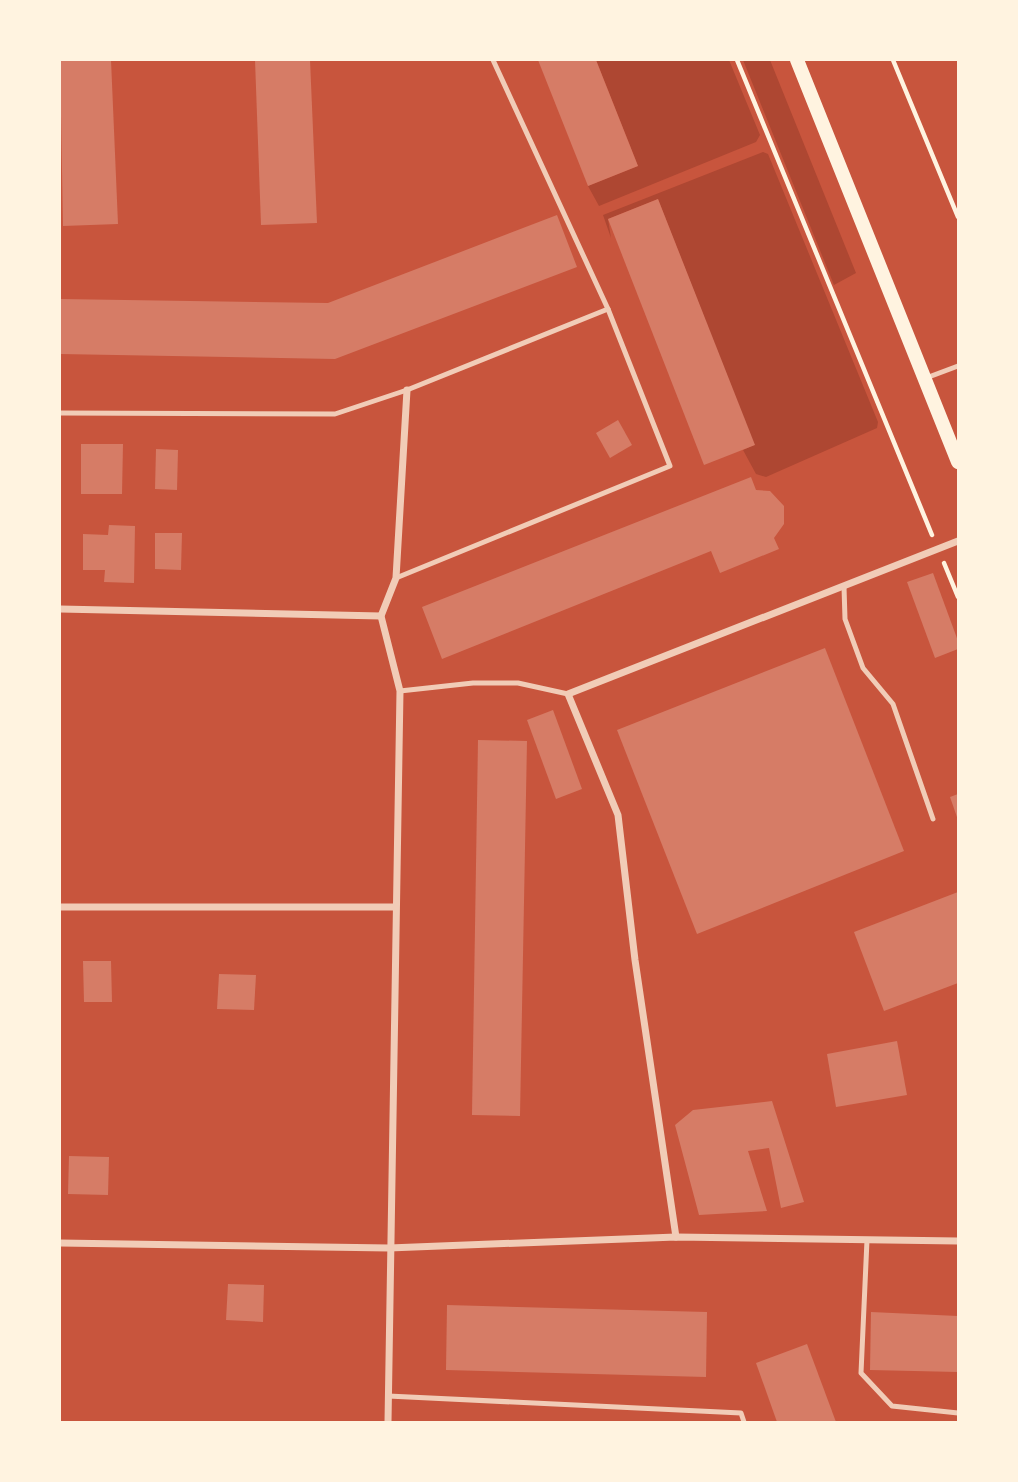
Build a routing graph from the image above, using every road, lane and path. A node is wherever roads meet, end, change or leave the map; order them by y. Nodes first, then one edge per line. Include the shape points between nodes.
1 (493, 60) edge
2 (737, 60) edge
3 (797, 60) edge
4 (893, 60) edge
5 (958, 217) edge
6 (608, 309) junction
7 (958, 366) edge
8 (926, 378) junction
9 (407, 390) junction
10 (60, 413) edge
11 (958, 462) edge
12 (958, 541) edge
13 (939, 551) junction
14 (396, 578) junction
15 (956, 584) edge
16 (844, 587) junction
17 (958, 597) edge
18 (60, 609) edge
19 (381, 616) junction
20 (400, 691) junction
21 (568, 694) junction
22 (933, 819) dead end
23 (395, 907) junction
24 (60, 908) edge
25 (676, 1237) junction
26 (867, 1240) junction
27 (958, 1241) edge
28 (60, 1243) edge
29 (389, 1248) junction
30 (388, 1395) junction
31 (958, 1413) edge
32 (388, 1423) edge
33 (744, 1423) edge

1 - 6 lane
2 - 13 path
3 - 8 main road
4 - 5 path
6 - 9 lane
6 - 14 lane via 670,466
7 - 8 lane
8 - 11 main road
9 - 10 lane via 335,414
9 - 14 street
12 - 13 street
13 - 15 path
13 - 16 street
14 - 19 street
15 - 17 path
16 - 21 street
16 - 22 lane via 845,619 863,668 893,704
18 - 19 street
19 - 20 street
20 - 21 lane via 518,683
20 - 23 street
21 - 25 street via 618,815
23 - 24 street
23 - 29 street
25 - 26 street
25 - 29 street
26 - 27 street
26 - 31 lane via 861,1373 892,1406
28 - 29 street
29 - 30 street
30 - 32 street
30 - 33 lane via 741,1413

